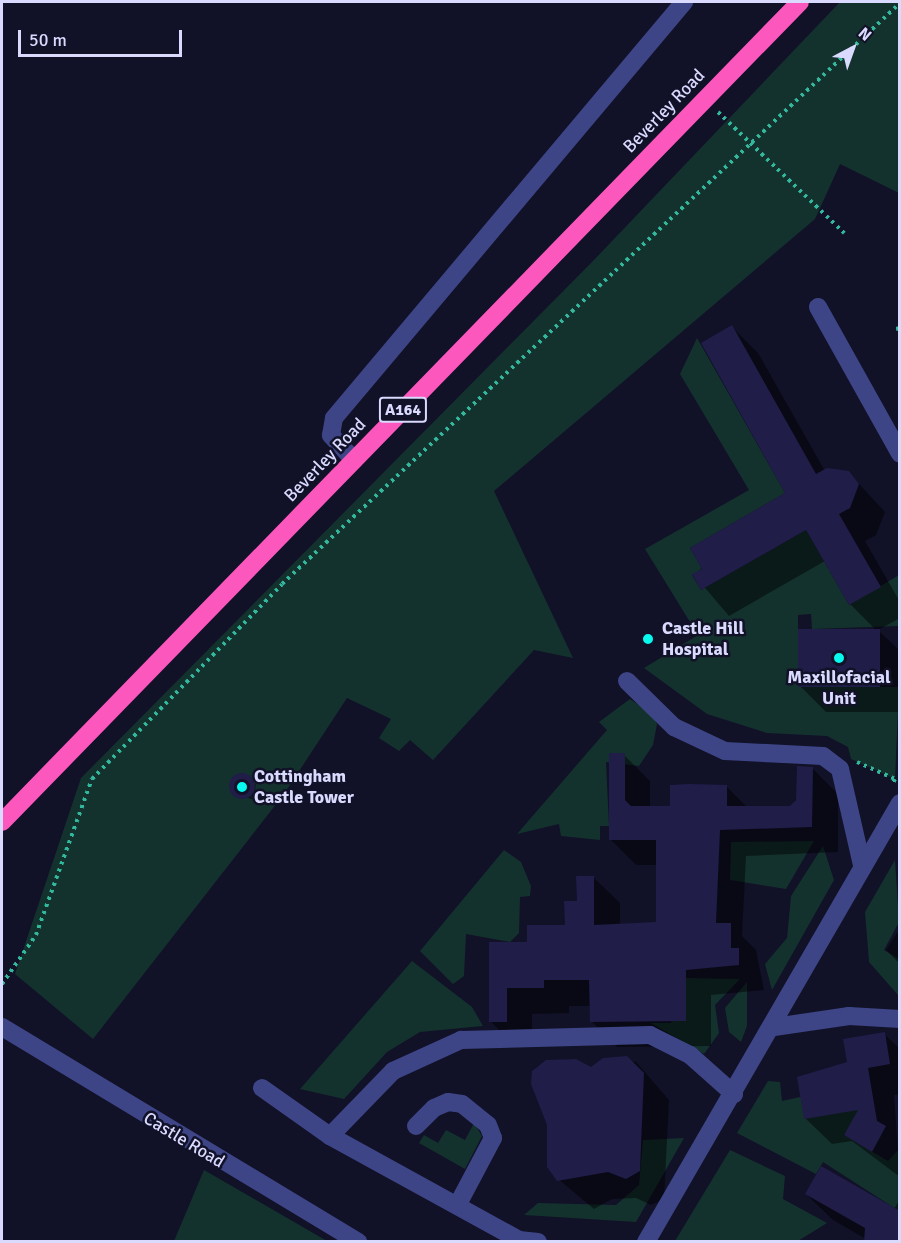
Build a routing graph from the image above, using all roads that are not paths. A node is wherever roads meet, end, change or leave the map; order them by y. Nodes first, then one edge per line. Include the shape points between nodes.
1 (684, 2) edge
2 (800, 2) edge
3 (818, 307) dead end
4 (900, 454) edge
5 (354, 460) junction
6 (627, 681) dead end
7 (900, 803) edge
8 (3, 824) edge
9 (862, 865) junction
10 (2, 1011) edge
11 (900, 1019) edge
12 (774, 1027) junction
13 (8, 1030) edge
14 (262, 1088) dead end
15 (734, 1094) junction
16 (416, 1126) dead end
17 (330, 1136) junction
18 (458, 1204) junction
19 (358, 1242) edge
20 (538, 1242) edge
21 (646, 1242) edge

1 - 5 street via 334,418 331,435
2 - 5 highway, Beverley Road / A164
3 - 4 street
5 - 8 highway, Beverley Road / A164
6 - 9 street via 674,727 725,751 823,756 840,769
7 - 9 street
9 - 12 street
10 - 13 street, Castle Road
11 - 12 street via 849,1016
12 - 15 street
13 - 19 street, Castle Road via 186,1142
14 - 17 street
15 - 17 street via 690,1054 650,1035 461,1040 393,1071
15 - 21 street
16 - 18 street via 434,1108 448,1102 469,1108 489,1125 493,1138 488,1152
17 - 18 street
18 - 20 street via 519,1240

